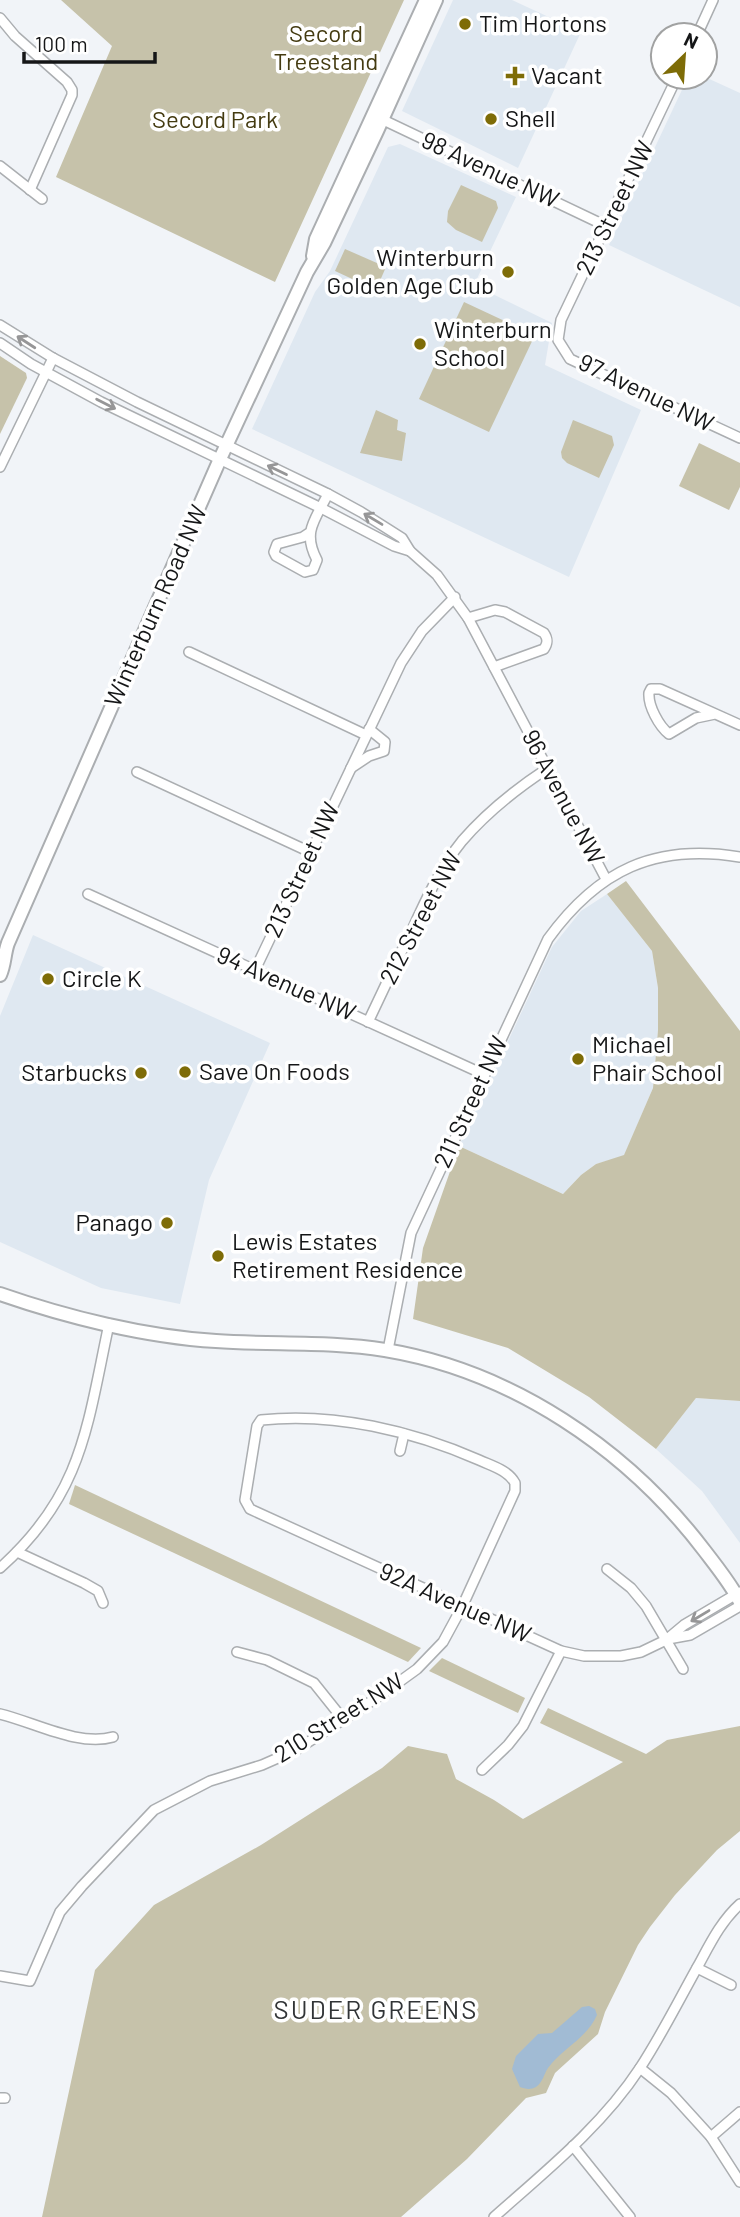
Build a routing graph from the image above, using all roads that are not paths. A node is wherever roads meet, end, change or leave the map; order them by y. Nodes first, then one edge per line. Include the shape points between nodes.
1 (426, 0) edge
2 (436, 0) edge
3 (713, 0) edge
4 (0, 18) edge
5 (703, 21) edge
6 (670, 91) edge
7 (378, 117) junction
8 (0, 166) edge
9 (30, 190) junction
10 (42, 199) dead end
11 (606, 226) junction
12 (0, 325) edge
13 (558, 340) joint
14 (0, 343) edge
15 (53, 358) junction
16 (46, 372) junction
17 (740, 438) edge
18 (227, 444) junction
19 (220, 459) junction
20 (0, 467) edge
21 (328, 494) junction
22 (321, 508) junction
23 (309, 533) junction
24 (410, 551) junction
25 (454, 597) junction
26 (468, 618) junction
27 (189, 652) dead end
28 (494, 667) junction
29 (715, 714) junction
30 (740, 725) edge
31 (367, 732) junction
32 (548, 768) junction
33 (349, 770) junction
34 (137, 772) dead end
35 (310, 852) junction
36 (740, 857) edge
37 (606, 879) junction
38 (88, 894) dead end
39 (2, 953) edge
40 (255, 970) junction
41 (0, 975) edge
42 (368, 1022) junction
43 (484, 1074) junction
44 (0, 1294) edge
45 (110, 1324) junction
46 (388, 1350) junction
47 (404, 1434) junction
48 (400, 1451) dead end
49 (17, 1552) junction
50 (0, 1567) edge
51 (607, 1569) dead end
52 (739, 1599) edge
53 (103, 1603) dead end
54 (462, 1607) junction
55 (666, 1640) junction
56 (561, 1651) junction
57 (237, 1652) dead end
58 (683, 1669) dead end
59 (0, 1714) edge
60 (342, 1718) junction
61 (113, 1737) dead end
62 (482, 1770) dead end
63 (740, 1904) edge
64 (697, 1968) junction
65 (0, 1976) edge
66 (731, 1985) dead end
67 (640, 2068) junction
68 (740, 2112) edge
69 (710, 2137) junction
70 (573, 2147) junction
71 (740, 2182) edge
72 (494, 2217) edge
73 (629, 2217) edge

1 - 7 main road, Winterburn Road NW
2 - 7 main road, Winterburn Road NW
3 - 5 street
4 - 9 street via 72,90
6 - 11 street, 213 Street NW
7 - 11 street, 98 Avenue NW
7 - 18 main road, Winterburn Road NW via 324,243
8 - 9 street
9 - 10 street
11 - 13 street, 213 Street NW via 561,320
15 -> 12 street, 96 Avenue NW
13 - 17 street, 97 Avenue NW via 570,359
14 - 16 street, 96 Avenue NW
15 - 16 street
15 - 18 street, 96 Avenue NW
16 -> 19 street, 96 Avenue NW
16 - 20 street
18 - 19 main road, Winterburn Road NW
21 -> 18 street, 96 Avenue NW
19 - 22 street, 96 Avenue NW
19 - 39 main road, Winterburn Road NW
21 - 22 street
24 -> 21 street, 96 Avenue NW via 402,538
22 - 23 street
22 - 24 street, 96 Avenue NW
23 - 23 street via 277,544 276,556 305,572 313,570 317,560 310,549
24 - 25 street, 96 Avenue NW
25 - 26 street, 96 Avenue NW
25 - 31 street, 213 Street NW via 411,646
26 - 28 street, 96 Avenue NW
26 - 28 street via 495,610 505,612 547,637 544,649
27 - 31 street
28 - 32 street, 96 Avenue NW
29 - 29 street via 660,689 649,693 650,705 669,734 696,718
29 - 30 street
31 - 33 street, 213 Street NW
31 - 33 street via 385,742 384,751
32 - 37 street, 96 Avenue NW
32 - 42 street, 212 Street NW via 493,808 462,842 436,881
33 - 35 street, 213 Street NW
34 - 35 street
35 - 40 street, 213 Street NW
36 - 37 street, 96 Avenue NW via 673,855
37 - 43 street, 211 Street NW via 577,903 548,939
38 - 40 street, 94 Avenue NW
39 - 41 main road, Winterburn Road NW
40 - 42 street, 94 Avenue NW
42 - 43 street, 94 Avenue NW
43 - 46 street, 211 Street NW via 411,1233
44 - 45 main road
45 - 46 main road via 215,1341
45 - 49 street via 77,1460 53,1509
46 - 52 main road via 477,1376 578,1430 656,1494 687,1527
47 - 48 street
47 - 54 street, 210 Street NW via 456,1450 505,1472 515,1483
47 - 54 street, 92A Avenue NW via 342,1421 261,1420 245,1500 250,1509
49 - 50 street
49 - 53 street via 98,1591
51 - 55 street via 646,1606
52 - 55 street, 92A Avenue NW via 684,1625
54 - 56 street, 92A Avenue NW
54 - 60 street, 210 Street NW via 443,1643 416,1669
55 - 56 street, 92A Avenue NW via 621,1656
55 - 58 street
56 - 62 street via 523,1726
57 - 60 street via 267,1660 314,1683
59 - 61 street via 79,1738 101,1741
60 - 65 street, 210 Street NW via 296,1750 210,1781 154,1810 60,1912 30,1981
63 - 64 street via 714,1936
64 - 66 street
64 - 67 street
67 - 69 street via 671,2093
67 - 70 street
68 - 69 street
69 - 71 street
70 - 72 street
70 - 73 street

